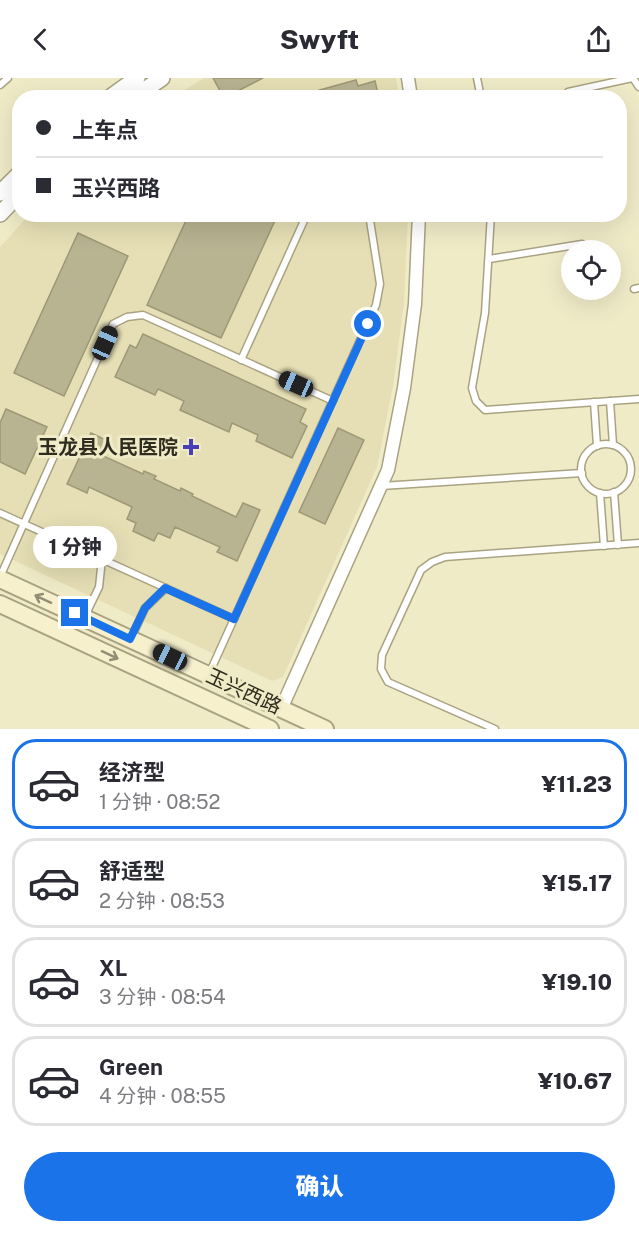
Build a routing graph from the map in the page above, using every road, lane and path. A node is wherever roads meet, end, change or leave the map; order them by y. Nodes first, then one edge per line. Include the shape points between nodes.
1 (8, 78) edge
2 (137, 78) edge
3 (162, 78) edge
4 (632, 78) edge
5 (0, 85) edge
6 (639, 87) edge
7 (121, 90) edge
8 (145, 90) edge
9 (577, 90) edge
10 (12, 181) edge
11 (0, 193) edge
12 (12, 201) edge
13 (0, 214) edge
14 (303, 222) edge
15 (370, 222) edge
16 (419, 222) edge
17 (491, 222) edge
18 (561, 247) edge
19 (489, 259) junction
20 (241, 360) junction
21 (639, 399) edge
22 (333, 401) junction
23 (610, 401) junction
24 (594, 402) junction
25 (613, 445) junction
26 (597, 446) junction
27 (631, 471) junction
28 (639, 471) edge
29 (582, 473) junction
30 (381, 486) junction
31 (614, 492) junction
32 (600, 493) junction
33 (0, 513) edge
34 (24, 524) junction
35 (639, 543) edge
36 (618, 545) junction
37 (604, 546) junction
38 (102, 560) junction
39 (0, 578) edge
40 (165, 588) junction
41 (0, 604) edge
42 (84, 617) junction
43 (234, 619) junction
44 (130, 639) junction
45 (208, 675) junction
46 (281, 709) junction
47 (270, 729) edge
48 (325, 729) edge
49 (495, 729) edge

1 - 5 lane
2 - 7 street
3 - 8 street
4 - 6 lane
4 - 9 lane
10 - 11 street
12 - 13 street
14 - 20 lane
15 - 22 lane via 379,276 378,299
16 - 30 street via 415,304 404,388 388,470
17 - 19 lane
18 - 19 lane
19 - 24 lane via 485,313 472,382 476,400 485,410
20 - 22 lane
20 - 34 lane via 143,315 113,324
21 - 23 lane
22 - 43 lane
23 - 24 lane
23 - 25 lane
24 - 26 lane
25 - 26 lane
25 - 27 lane via 629,458
26 - 29 lane via 584,458
27 - 28 lane
27 - 31 lane via 626,484
29 - 30 lane
29 - 32 lane via 588,486
30 - 46 street
31 - 32 lane
31 - 36 lane
32 - 37 lane
33 - 34 lane
34 - 38 lane
34 - 39 lane
35 - 36 lane
36 - 37 lane
37 - 49 lane via 445,557 425,566 416,576 382,655 384,676 388,682
38 - 40 lane
38 - 42 lane via 99,587
42 -> 39 main road, 玉兴西路
40 - 43 lane
40 - 44 lane via 145,608
41 -> 47 main road, 玉兴西路
42 - 44 main road, 玉兴西路
43 - 45 lane
44 - 45 main road, 玉兴西路
45 - 46 main road, 玉兴西路
46 - 48 main road, 玉兴西路

